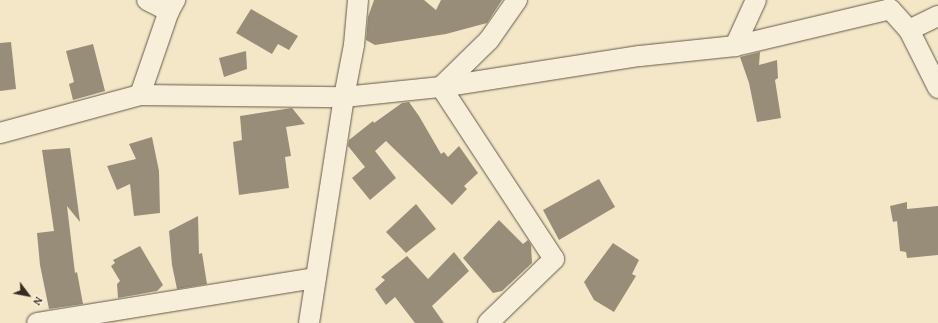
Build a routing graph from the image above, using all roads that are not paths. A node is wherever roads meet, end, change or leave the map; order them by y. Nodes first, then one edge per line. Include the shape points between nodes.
1 (147, 0) edge
2 (358, 0) edge
3 (517, 0) edge
4 (756, 0) edge
5 (893, 4) edge
6 (172, 6) edge
7 (938, 16) edge
8 (909, 30) junction
9 (735, 46) junction
10 (441, 87) junction
11 (938, 88) edge
12 (140, 95) junction
13 (344, 97) junction
14 (0, 133) edge
15 (315, 278) junction
16 (37, 323) edge
17 (309, 323) edge
18 (488, 323) edge

1 - 6 street
2 - 13 street via 354,45
3 - 10 street via 490,40
4 - 9 street
5 - 8 street
5 - 9 street
6 - 12 street
7 - 8 street
8 - 11 street
9 - 10 street via 640,56
10 - 13 street
10 - 18 street via 554,259
12 - 13 street
12 - 14 street
13 - 15 street
15 - 16 street
15 - 17 street

